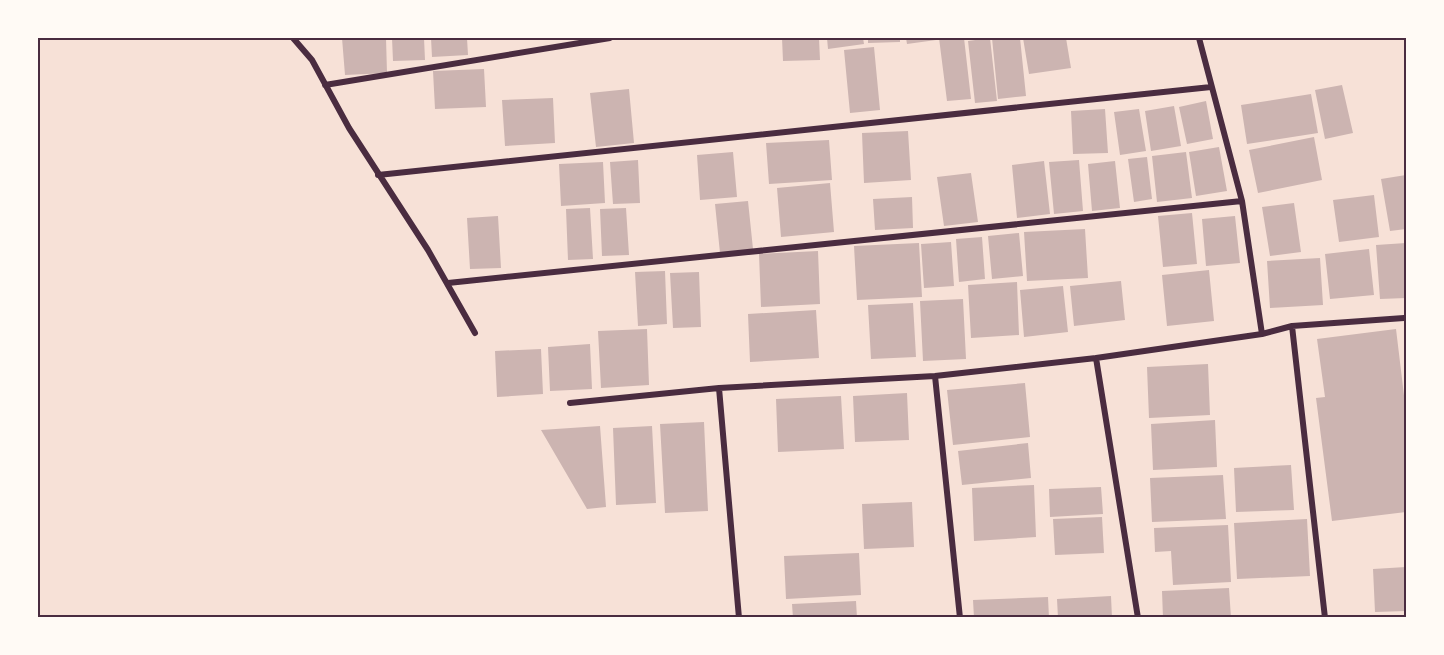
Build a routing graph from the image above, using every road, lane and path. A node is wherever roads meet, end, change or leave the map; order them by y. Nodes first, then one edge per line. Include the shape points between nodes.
1 (293, 38) edge
2 (610, 38) edge
3 (1199, 38) edge
4 (326, 85) junction
5 (1212, 87) junction
6 (378, 175) junction
7 (1242, 201) junction
8 (448, 284) junction
9 (1404, 318) dead end
10 (1292, 326) junction
11 (475, 333) dead end
12 (1262, 334) junction
13 (1096, 358) junction
14 (935, 376) junction
15 (719, 388) junction
16 (570, 403) dead end
17 (739, 618) edge
18 (960, 618) edge
19 (1138, 618) edge
20 (1324, 618) edge

1 - 4 street
2 - 4 street
3 - 5 street
4 - 6 street
5 - 6 street
5 - 7 street
6 - 8 street
7 - 8 street
7 - 12 street
8 - 11 street
9 - 10 street
10 - 12 street
10 - 20 street
12 - 13 street
13 - 14 street
13 - 19 street
14 - 15 street
14 - 18 street
15 - 16 street
15 - 17 street

